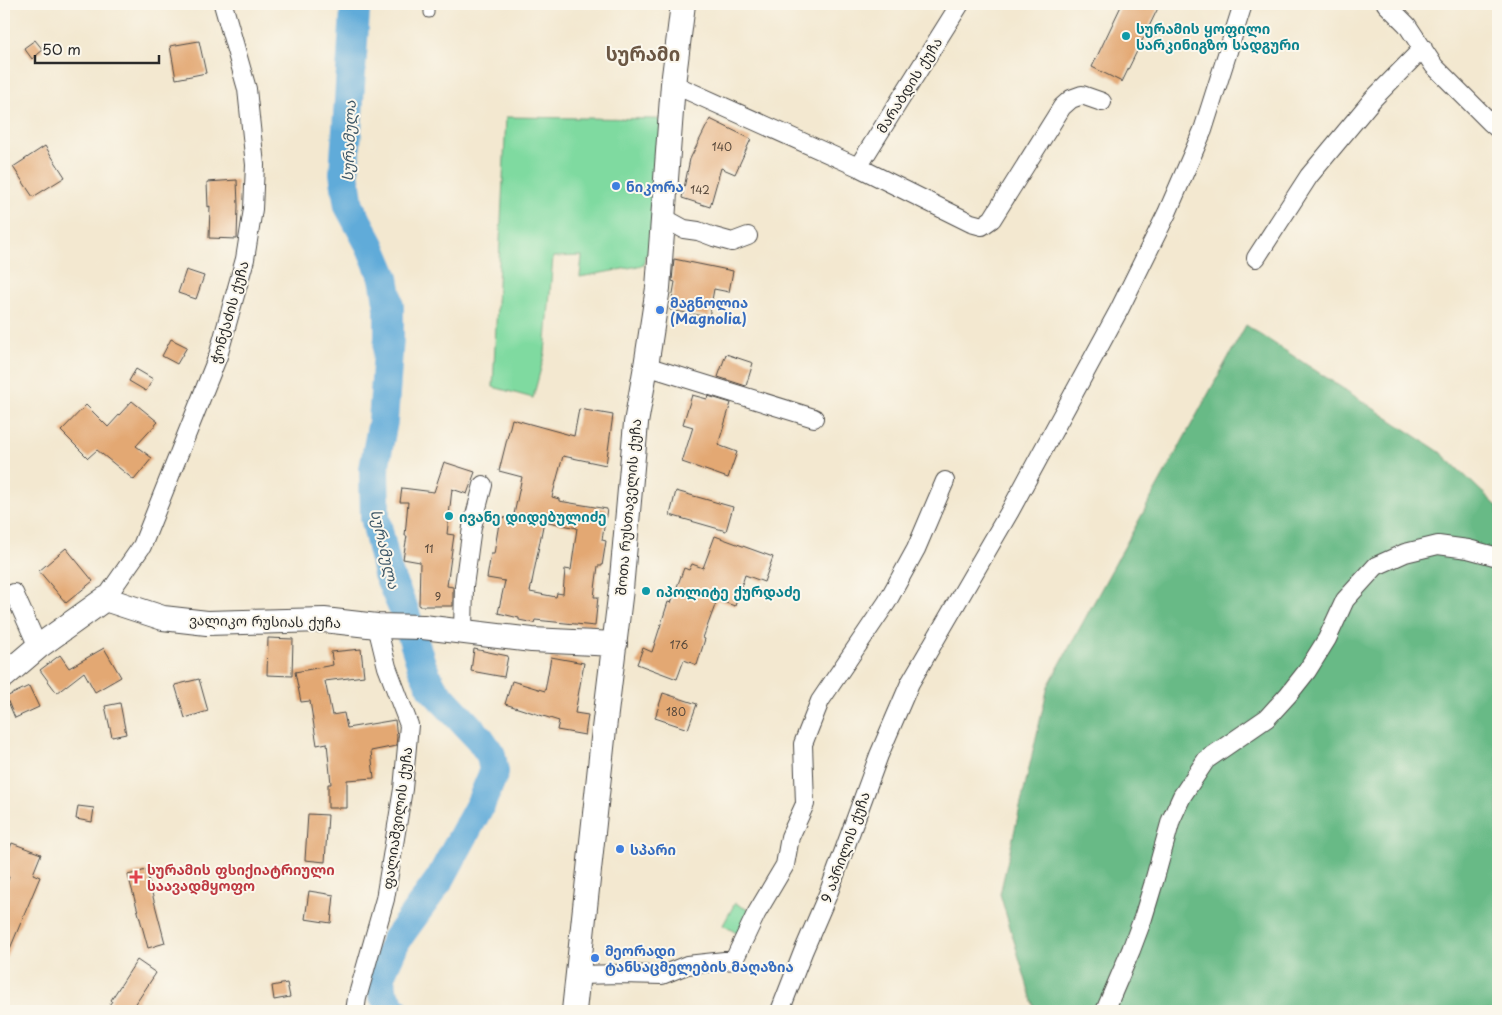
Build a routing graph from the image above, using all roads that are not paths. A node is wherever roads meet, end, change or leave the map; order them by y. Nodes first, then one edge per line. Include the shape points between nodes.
1 (222, 4) edge
2 (683, 4) edge
3 (960, 4) edge
4 (1243, 4) edge
5 (1386, 4) edge
6 (1423, 48) junction
7 (673, 84) junction
8 (1102, 102) dead end
9 (1495, 120) edge
10 (858, 167) junction
11 (664, 218) junction
12 (748, 236) dead end
13 (1256, 258) dead end
14 (646, 366) junction
15 (814, 418) dead end
16 (945, 481) dead end
17 (483, 485) dead end
18 (1498, 558) edge
19 (4, 598) edge
20 (105, 599) junction
21 (381, 626) junction
22 (463, 631) junction
23 (615, 644) junction
24 (38, 647) junction
25 (4, 676) edge
26 (579, 975) junction
27 (355, 1011) edge
28 (574, 1011) edge
29 (780, 1011) edge
30 (1105, 1011) edge

1 - 20 street, ჭონქაძის ქუჩა via 246,89 255,165 253,209 245,260 218,356 142,546
2 - 7 street, შოთა რუსთაველის ქუჩა
3 - 10 street, მარაბდის ქუჩა
4 - 29 street, 9 აპრილის ქუჩა via 1203,130 1167,213 1114,319 1010,511 910,683
5 - 6 street via 1407,25
6 - 9 street via 1434,66
6 - 13 street via 1373,99 1309,176
7 - 10 street
7 - 11 street, შოთა რუსთაველის ქუჩა
8 - 10 street via 1082,94 1062,107 992,220 982,226 971,224
11 - 12 street via 684,229 732,242
11 - 14 street, შოთა რუსთაველის ქუჩა
14 - 15 street
14 - 23 street, შოთა რუსთაველის ქუჩა via 636,423
16 - 26 street via 916,549 887,602 820,701 803,744 805,804 790,837 785,865 734,960 687,965 662,975
17 - 22 street via 472,526 464,586
18 - 30 street via 1438,545 1405,553 1376,566 1345,600 1328,639 1288,695 1267,718 1206,760 1182,796 1171,820 1143,918
19 - 24 street via 14,594
20 - 21 street, ვალიკო რუსიას ქუჩა via 163,618 207,623 324,620
20 - 24 street
21 - 22 street, ვალიკო რუსიას ქუჩა
21 - 27 street, ფალიაშვილის ქუჩა via 387,667 409,725 403,789 385,899
22 - 23 street, ვალიკო რუსიას ქუჩა via 532,640
23 - 26 street, შოთა რუსთაველის ქუჩა
24 - 25 street
26 - 28 street, შოთა რუსთაველის ქუჩა

